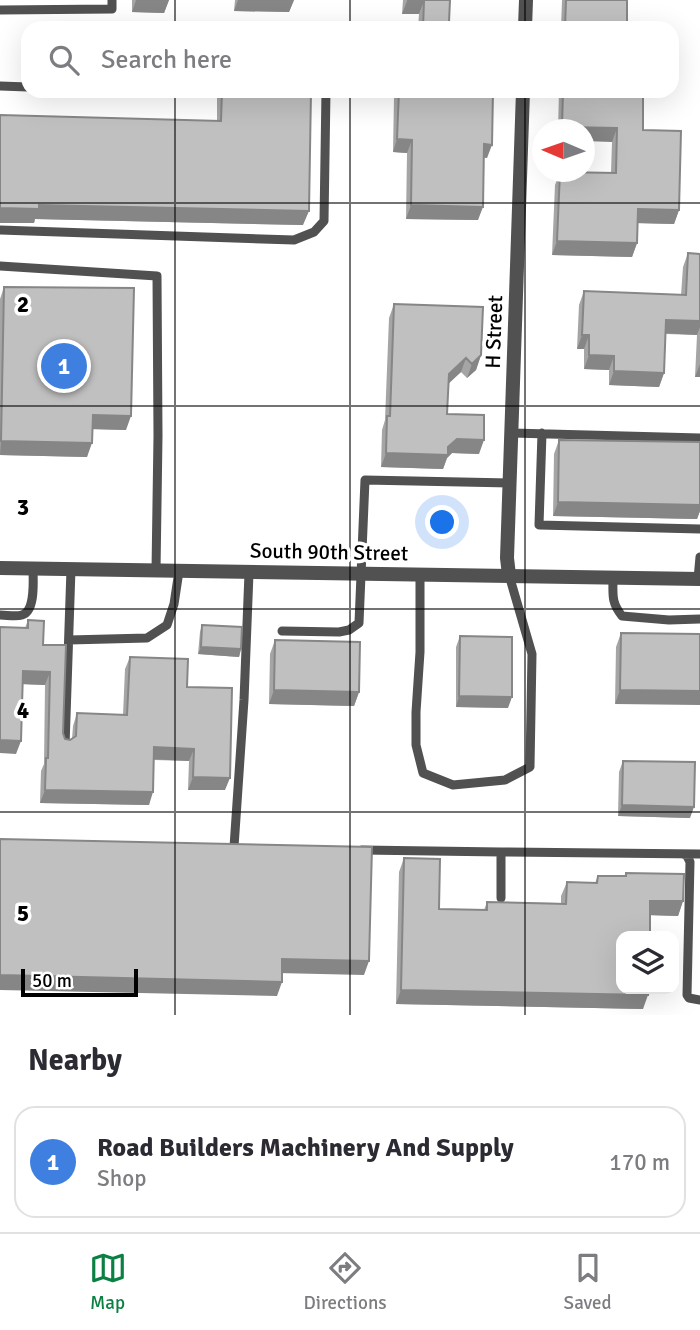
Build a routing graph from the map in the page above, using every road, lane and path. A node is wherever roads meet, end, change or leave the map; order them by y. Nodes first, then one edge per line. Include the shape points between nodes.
1 (112, 0) edge
2 (526, 0) edge
3 (0, 10) edge
4 (525, 21) edge
5 (0, 86) edge
6 (21, 87) edge
7 (326, 98) edge
8 (523, 98) edge
9 (0, 230) edge
10 (0, 266) edge
11 (512, 433) junction
12 (542, 433) junction
13 (700, 438) edge
14 (510, 483) junction
15 (700, 528) edge
16 (700, 557) edge
17 (0, 568) edge
18 (33, 568) junction
19 (71, 569) junction
20 (156, 570) junction
21 (178, 571) junction
22 (249, 573) junction
23 (362, 574) junction
24 (419, 574) junction
25 (509, 575) junction
26 (613, 578) junction
27 (699, 579) edge
28 (0, 615) edge
29 (700, 619) edge
30 (282, 631) dead end
31 (69, 640) junction
32 (65, 746) edge
33 (220, 847) edge
34 (234, 847) junction
35 (247, 848) edge
36 (353, 849) edge
37 (501, 852) junction
38 (683, 853) junction
39 (700, 854) edge
40 (501, 898) dead end
41 (700, 1000) edge

1 - 3 lane via 112,9
2 - 4 street
5 - 6 lane
7 - 9 lane via 324,221 314,232 294,240
8 - 11 street, H Street
10 - 20 lane via 157,276
11 - 12 lane
11 - 14 street, H Street
12 - 13 lane
12 - 15 lane via 539,525
14 - 23 lane via 365,480
14 - 25 street, H Street
16 - 27 lane
17 - 18 street, South 90th Street
18 - 19 street, South 90th Street
18 - 28 lane via 30,610 21,616
19 - 20 street, South 90th Street
19 - 31 lane
20 - 21 street, South 90th Street
21 - 22 street, South 90th Street
21 - 31 lane via 167,625 147,638
22 - 23 street, South 90th Street
22 - 34 lane
23 - 24 street, South 90th Street
23 - 30 lane via 359,623 339,632
24 - 25 street, South 90th Street
24 - 25 lane via 416,745 423,773 453,785 505,780 530,767 532,654
25 - 26 street, South 90th Street
26 - 27 street, South 90th Street
26 - 29 lane via 615,607 622,616
31 - 32 lane
33 - 34 lane
34 - 35 lane
36 - 37 lane
37 - 38 lane
37 - 40 lane
38 - 39 lane
38 - 41 lane via 690,862 687,995

